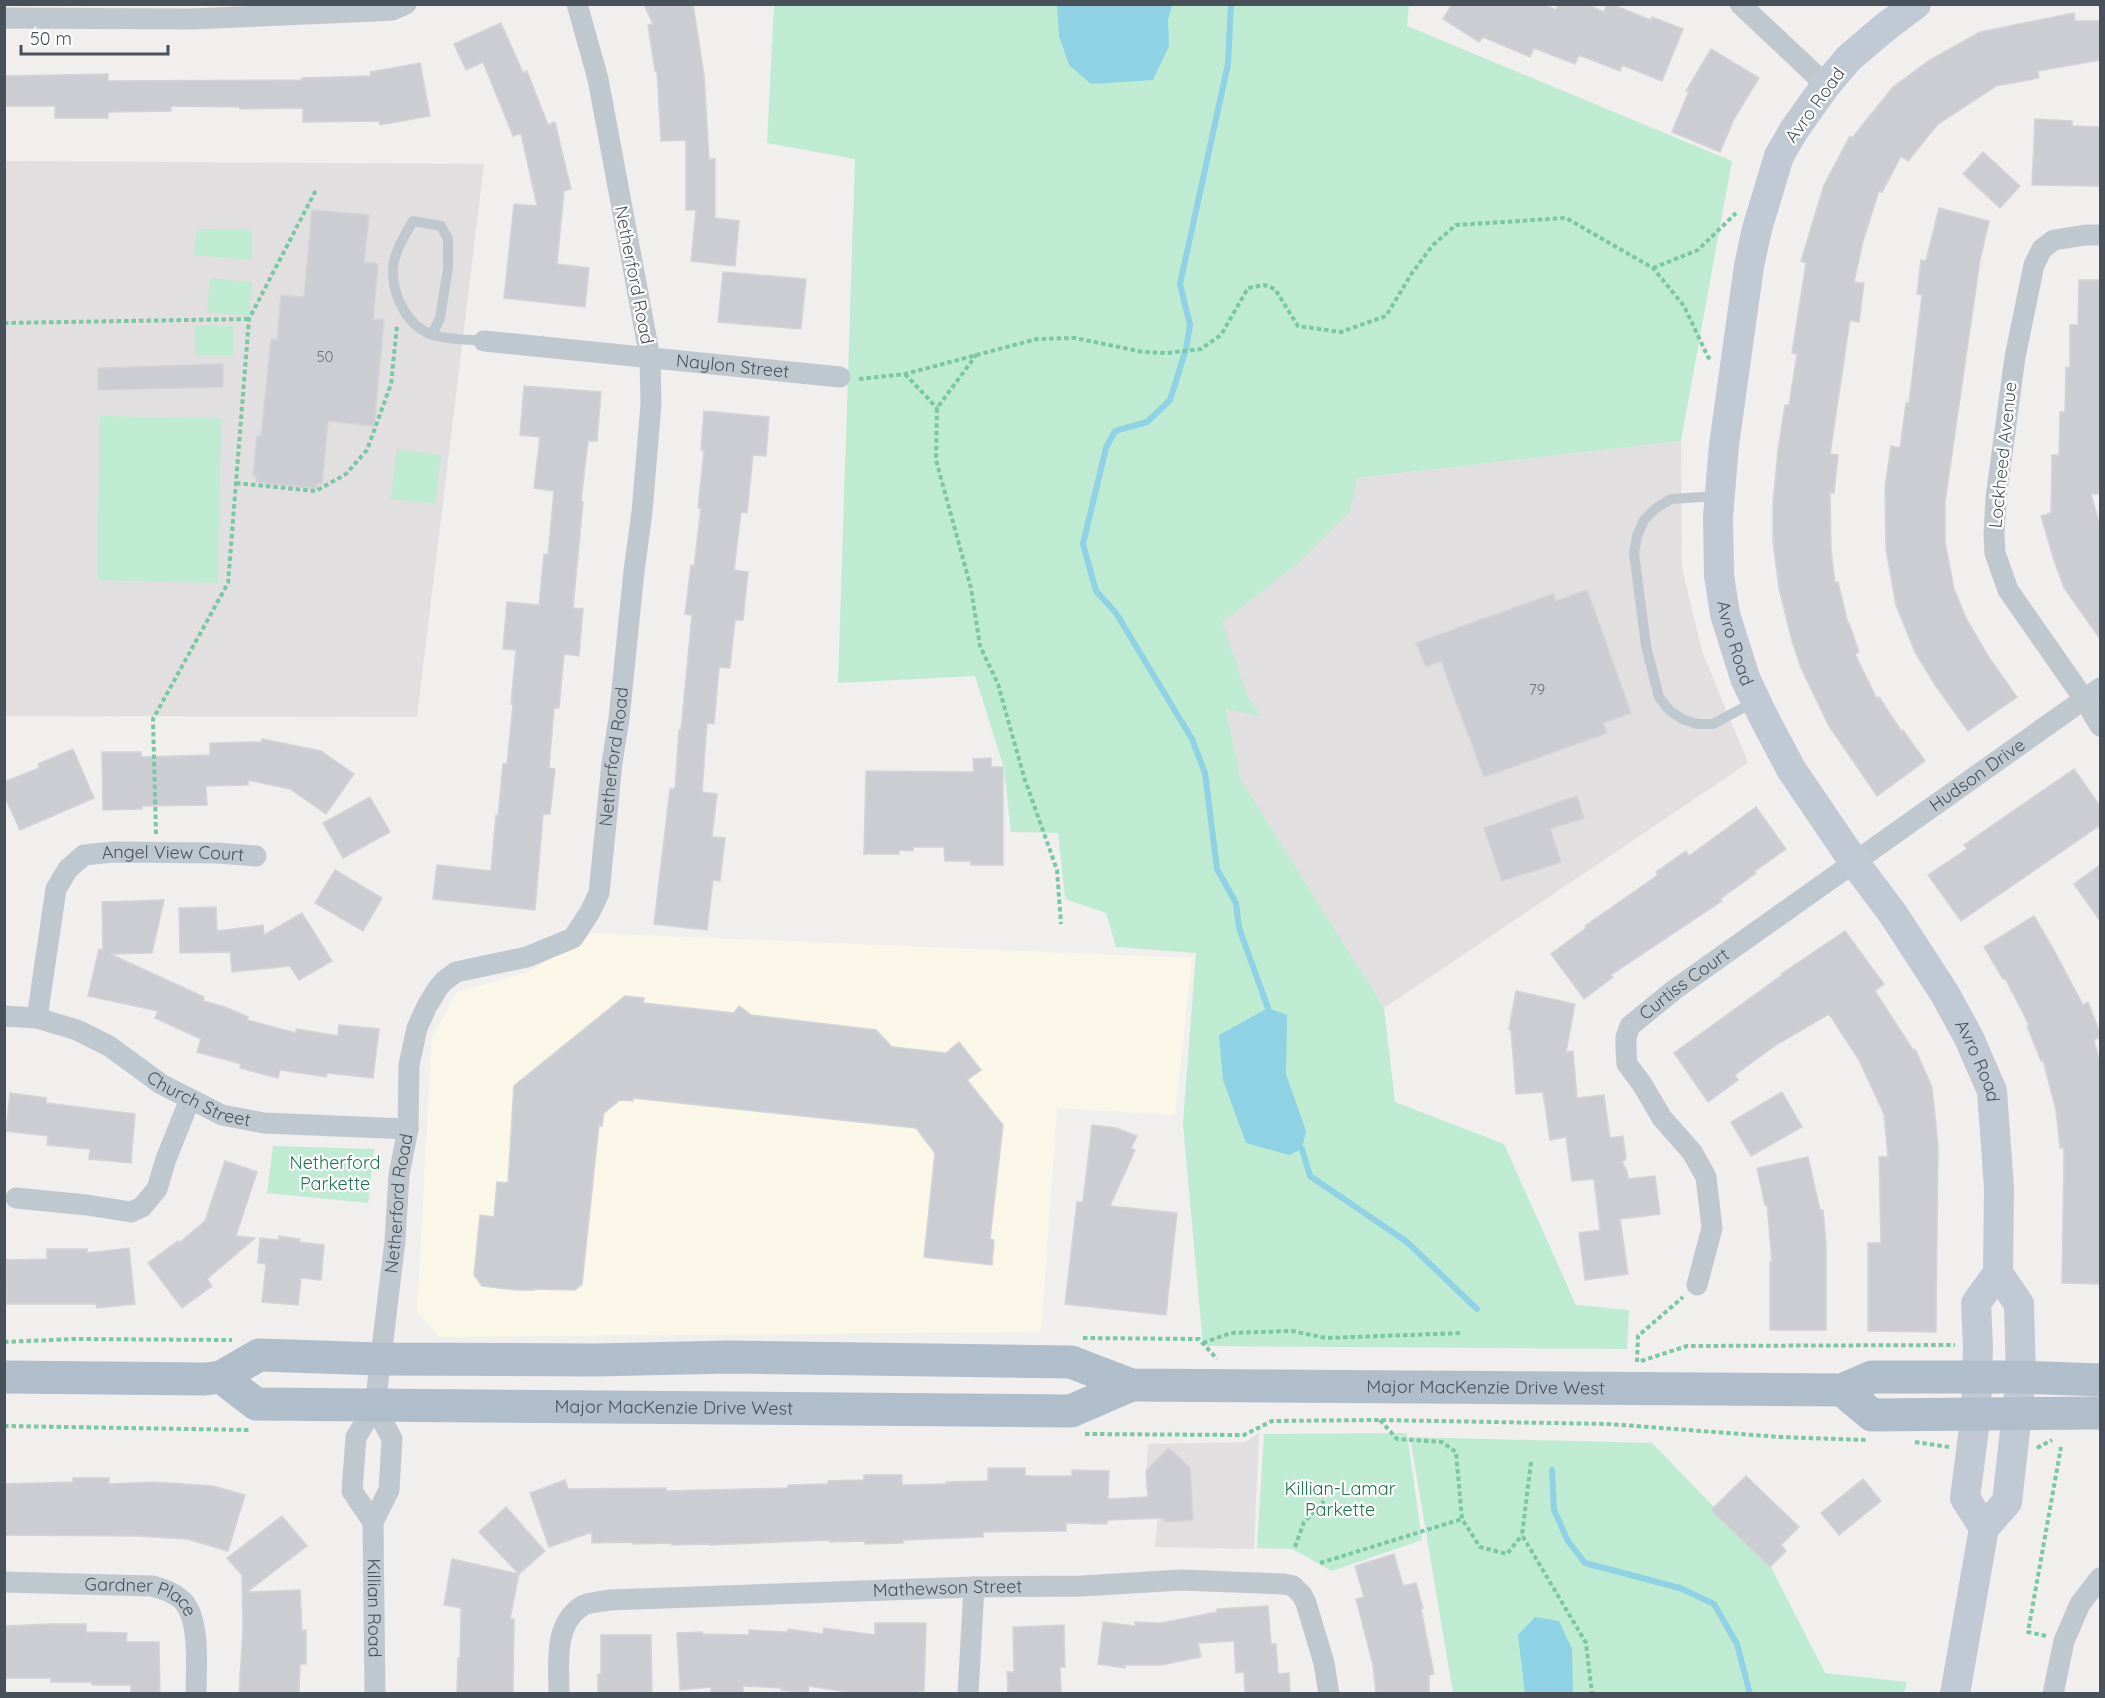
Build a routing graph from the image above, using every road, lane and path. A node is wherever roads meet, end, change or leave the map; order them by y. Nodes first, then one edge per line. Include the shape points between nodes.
1 (406, 4) edge
2 (577, 4) edge
3 (1740, 4) edge
4 (1916, 4) edge
5 (191, 12) edge
6 (4, 18) edge
7 (1826, 85) junction
8 (316, 190) dead end
9 (1738, 211) dead end
10 (2100, 235) edge
11 (1653, 268) junction
12 (249, 319) junction
13 (398, 321) dead end
14 (4, 323) edge
15 (432, 335) junction
16 (484, 341) joint
17 (978, 353) junction
18 (650, 358) junction
19 (905, 374) junction
20 (840, 377) joint
21 (1735, 377) junction
22 (937, 408) junction
23 (236, 483) junction
24 (1720, 496) junction
25 (2092, 694) edge
26 (1756, 701) junction
27 (2100, 726) edge
28 (151, 853) junction
29 (256, 856) dead end
30 (1854, 862) junction
31 (1060, 924) dead end
32 (4, 1016) edge
33 (38, 1018) junction
34 (190, 1099) junction
35 (408, 1129) junction
36 (16, 1198) dead end
37 (1998, 1273) junction
38 (1697, 1285) joint
39 (1463, 1333) dead end
40 (1077, 1338) dead end
41 (236, 1340) dead end
42 (4, 1342) edge
43 (1203, 1343) junction
44 (1962, 1345) dead end
45 (380, 1359) junction
46 (1226, 1359) dead end
47 (4, 1377) edge
48 (221, 1377) junction
49 (2021, 1377) junction
50 (1978, 1378) junction
51 (2100, 1380) edge
52 (1131, 1385) junction
53 (1842, 1390) junction
54 (375, 1406) junction
55 (1976, 1413) junction
56 (2016, 1413) junction
57 (2100, 1413) edge
58 (1379, 1420) junction
59 (4, 1426) edge
60 (254, 1430) dead end
61 (1084, 1434) dead end
62 (1871, 1441) dead end
63 (1905, 1442) dead end
64 (1949, 1447) dead end
65 (2061, 1447) dead end
66 (1531, 1462) dead end
67 (1324, 1501) dead end
68 (1462, 1519) junction
69 (373, 1522) junction
70 (1984, 1528) junction
71 (1522, 1535) junction
72 (1295, 1547) dead end
73 (1320, 1563) dead end
74 (2100, 1578) edge
75 (4, 1582) edge
76 (974, 1587) junction
77 (2064, 1641) junction
78 (196, 1694) edge
79 (375, 1694) edge
80 (559, 1694) edge
81 (968, 1694) edge
82 (1329, 1694) edge
83 (1592, 1694) edge
84 (1955, 1694) edge
85 (2054, 1694) edge

1 - 5 street via 376,11
2 - 18 street, Netherford Road via 597,79
3 - 7 street
4 - 7 street, Avro Road via 1849,58
5 - 6 street
7 - 21 street, Avro Road via 1779,156 1749,266
8 - 12 path
9 - 11 path via 1698,250
10 - 25 street, Lockheed Avenue via 2054,240 2042,249 2034,265 2015,357 1994,534 1995,553 2008,590
11 - 17 path via 1566,218 1456,225 1433,245 1386,316 1341,332 1298,326 1275,289 1264,285 1248,288 1221,335 1202,349 1167,354 1143,352 1075,338 1036,339
11 - 21 path via 1684,306 1708,357
12 - 14 path
12 - 23 path
13 - 23 path via 391,384 367,450 346,474 316,491
15 - 15 lane via 440,318 448,239 441,226 413,221 400,243 392,271 399,304 414,324
15 - 16 lane
16 - 18 street, Naylon Street
17 - 19 path
17 - 22 path
18 - 20 street, Naylon Street
18 - 35 street, Netherford Road via 651,404 642,512 599,893 573,938 527,957 456,972 444,981 417,1028 409,1065
19 - 20 path via 863,379
19 - 22 path
21 - 24 street, Avro Road
22 - 31 path via 936,460 971,588 980,646 999,684 1024,777 1057,870
23 - 28 path via 228,583 153,719 156,839
24 - 26 street, Avro Road via 1719,575 1725,614
24 - 26 lane via 1671,499 1644,520 1634,553 1646,646 1659,697 1682,719 1713,724
25 - 27 street, Lockheed Avenue
25 - 30 street, Hudson Drive
26 - 30 street, Avro Road via 1791,769
28 - 29 street, Angel View Court
28 - 33 street, Angel View Court via 84,855 68,869 56,889
30 - 37 street, Avro Road via 1945,994 1992,1091 1999,1188
30 - 38 street, Curtiss Court via 1674,990 1630,1026 1626,1037 1627,1064 1706,1177 1712,1228
32 - 33 street, Church Street
33 - 34 street, Church Street via 77,1030 109,1046 161,1084
34 - 35 street, Church Street via 222,1115 264,1123
34 - 36 street via 156,1190 142,1207 131,1212
35 - 45 street, Netherford Road via 399,1175
37 - 49 street via 2019,1304
37 - 50 street via 1976,1303
38 - 44 path via 1638,1336 1637,1362 1687,1346
39 - 43 path via 1326,1338 1292,1331 1231,1333
40 - 43 path via 1199,1339
41 - 42 path
43 - 46 path via 1215,1359
45 - 48 main road, Major MacKenzie Drive West via 259,1355
45 - 52 main road, Major MacKenzie Drive West via 729,1357 1071,1362
45 - 54 street, Netherford Road
47 - 48 main road, Major MacKenzie Drive West
48 - 54 main road, Major MacKenzie Drive West via 256,1404
49 - 50 main road, Major MacKenzie Drive West
49 - 51 main road, Major MacKenzie Drive West
49 - 56 street
50 - 53 main road, Major MacKenzie Drive West via 1872,1377
50 - 55 street
52 - 53 main road, Major MacKenzie Drive West
52 - 54 main road, Major MacKenzie Drive West via 1071,1411
53 - 55 main road via 1872,1415
54 - 69 street, Killian Road via 392,1439 389,1490
54 - 69 street via 356,1437 352,1491
55 - 56 main road
55 - 70 street via 1965,1498
56 - 57 main road
56 - 70 street via 2007,1502
58 - 61 path via 1272,1421 1244,1435
58 - 62 path via 1609,1424
58 - 68 path via 1397,1439 1442,1442 1456,1452
59 - 60 path
63 - 64 path
65 - 77 path via 2028,1632
66 - 71 path
67 - 72 path via 1304,1522
68 - 71 path via 1480,1547 1507,1554
68 - 73 path
69 - 79 street, Killian Road
70 - 84 street
71 - 83 path via 1587,1643
74 - 77 street via 2080,1604
75 - 78 street, Gardner Place via 152,1586 168,1591 183,1602 195,1633
76 - 80 street, Mathewson Street via 632,1599 583,1605 566,1621 561,1638
76 - 81 street
76 - 82 street, Mathewson Street via 1181,1580 1293,1586 1306,1603
77 - 85 street

